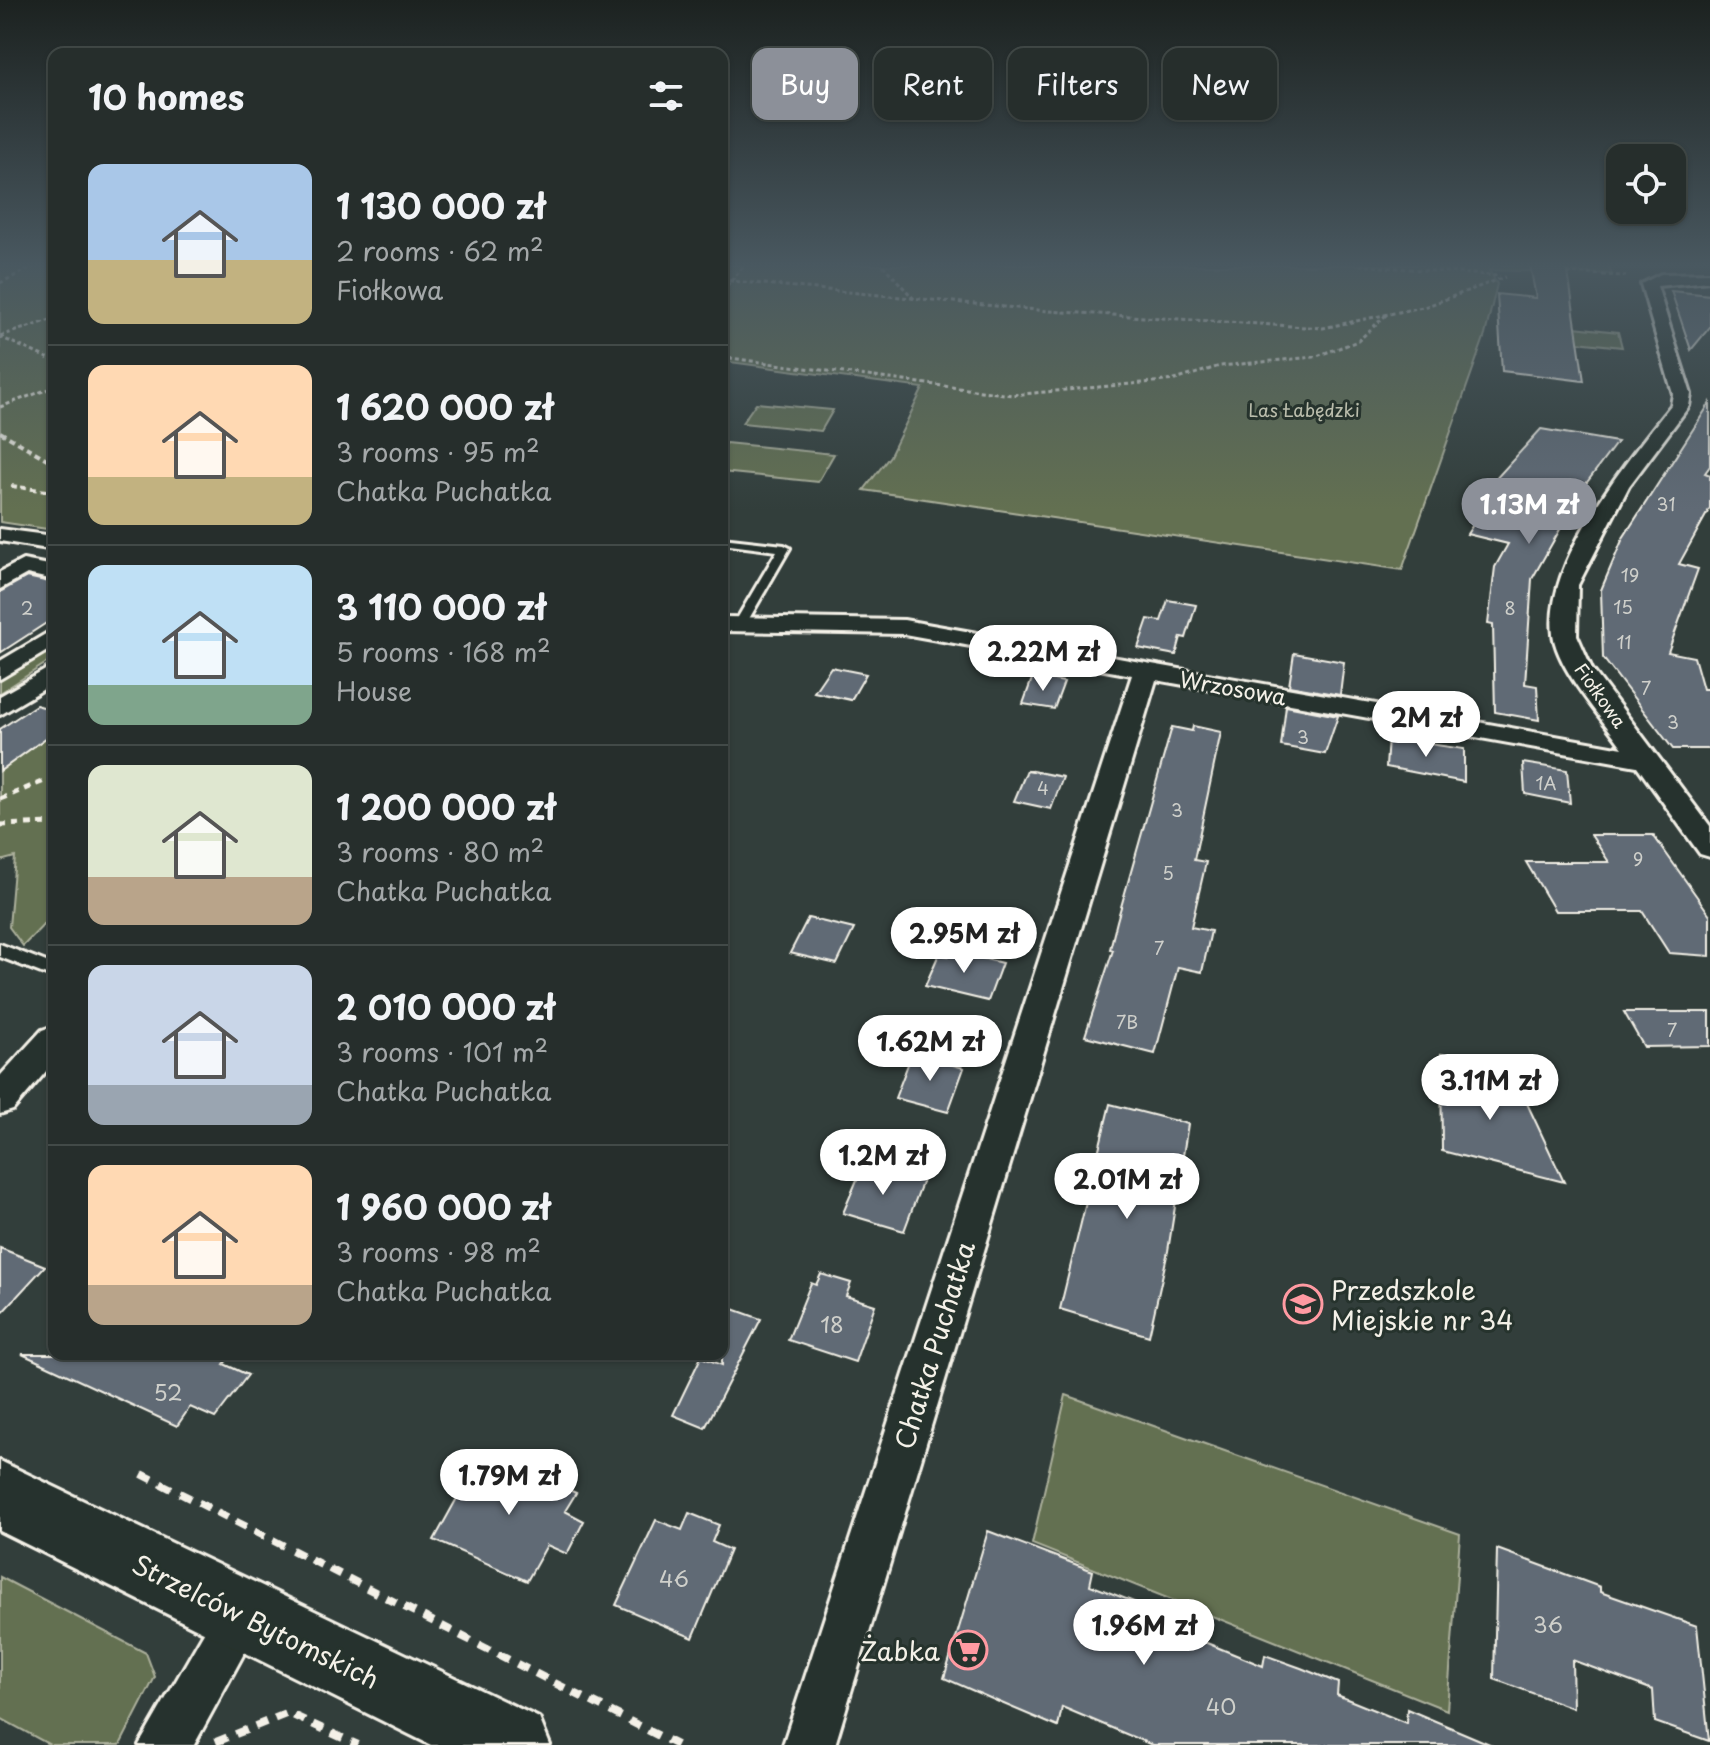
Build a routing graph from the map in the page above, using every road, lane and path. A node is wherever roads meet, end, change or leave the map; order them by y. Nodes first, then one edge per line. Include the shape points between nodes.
1 (21, 346) edge
2 (1345, 346) edge
3 (1667, 346) edge
4 (48, 358) edge
5 (728, 358) edge
6 (48, 389) edge
7 (0, 407) edge
8 (0, 432) edge
9 (48, 460) edge
10 (11, 486) dead end
11 (48, 491) edge
12 (0, 535) edge
13 (48, 541) edge
14 (728, 542) edge
15 (48, 545) edge
16 (23, 567) junction
17 (48, 572) edge
18 (0, 582) edge
19 (731, 624) edge
20 (48, 640) edge
21 (1146, 670) junction
22 (0, 672) edge
23 (48, 676) edge
24 (0, 707) edge
25 (1647, 760) junction
26 (48, 779) edge
27 (0, 799) edge
28 (48, 823) edge
29 (0, 825) edge
30 (1710, 847) edge
31 (0, 950) edge
32 (48, 970) edge
33 (48, 1046) edge
34 (0, 1100) edge
35 (142, 1474) dead end
36 (0, 1495) edge
37 (242, 1613) junction
38 (165, 1745) edge
39 (212, 1745) edge
40 (358, 1745) edge
41 (512, 1745) edge
42 (677, 1745) edge
43 (809, 1745) edge

1 - 4 path
2 - 5 path via 1318,358 1196,369 1175,380 1012,395
3 - 25 street, Fiołkowa via 1682,394 1680,406 1619,485 1567,585 1565,635 1580,670
6 - 7 path
8 - 9 path
10 - 11 path
12 - 13 street
14 - 19 lane via 784,548
15 - 16 street
16 - 17 street
16 - 18 street
19 - 21 street, Wrzosowa via 904,627
20 - 22 street
21 - 25 street, Wrzosowa
21 - 43 street, Chatka Puchatka
23 - 24 street
25 - 30 street
26 - 27 path
28 - 29 path
31 - 32 lane
33 - 34 street
35 - 42 path
36 - 37 street, Strzelców Bytomskich
37 - 38 street
37 - 41 street, Strzelców Bytomskich
39 - 40 path via 288,1713

